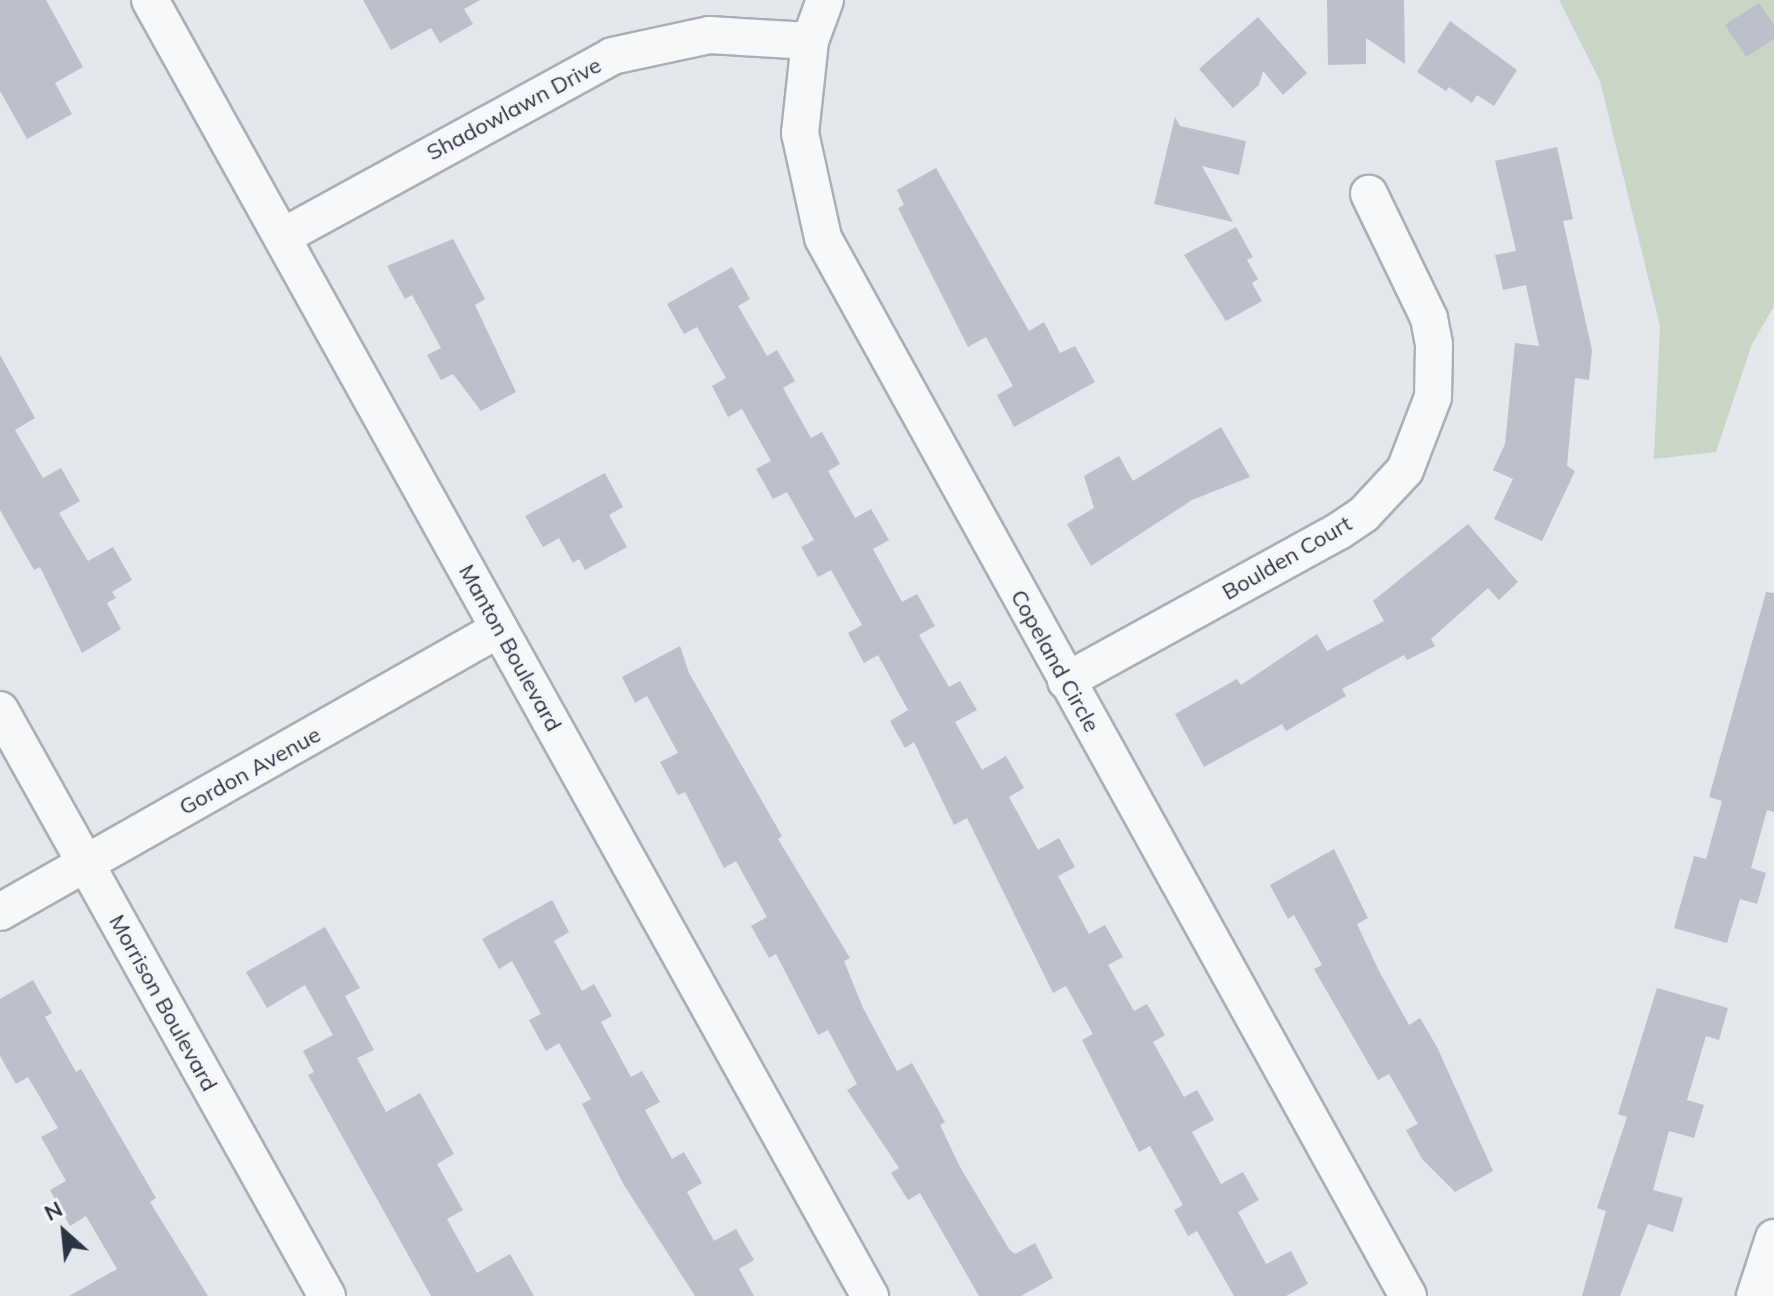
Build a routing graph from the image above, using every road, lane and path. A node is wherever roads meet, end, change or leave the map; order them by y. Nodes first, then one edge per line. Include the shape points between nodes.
1 (150, 0) edge
2 (825, 0) edge
3 (810, 41) junction
4 (1369, 194) dead end
5 (282, 237) junction
6 (499, 629) junction
7 (1066, 681) junction
8 (0, 710) edge
9 (86, 864) junction
10 (0, 912) edge
11 (1774, 1238) edge
12 (327, 1296) edge
13 (870, 1296) edge
14 (1408, 1296) edge
15 (1755, 1296) edge

1 - 5 street, Manton Boulevard
2 - 3 street, Copeland Circle
3 - 5 street, Shadowlawn Drive via 709,35 612,56
3 - 7 street, Copeland Circle via 800,133 823,238
4 - 7 street, Boulden Court via 1429,318 1434,344 1433,397 1405,470 1364,514 1339,531
5 - 6 street, Manton Boulevard
6 - 9 street, Gordon Avenue
6 - 13 street, Manton Boulevard
7 - 14 street, Copeland Circle
8 - 9 street, Morrison Boulevard
9 - 10 street, Gordon Avenue
9 - 12 street, Morrison Boulevard
11 - 15 street

